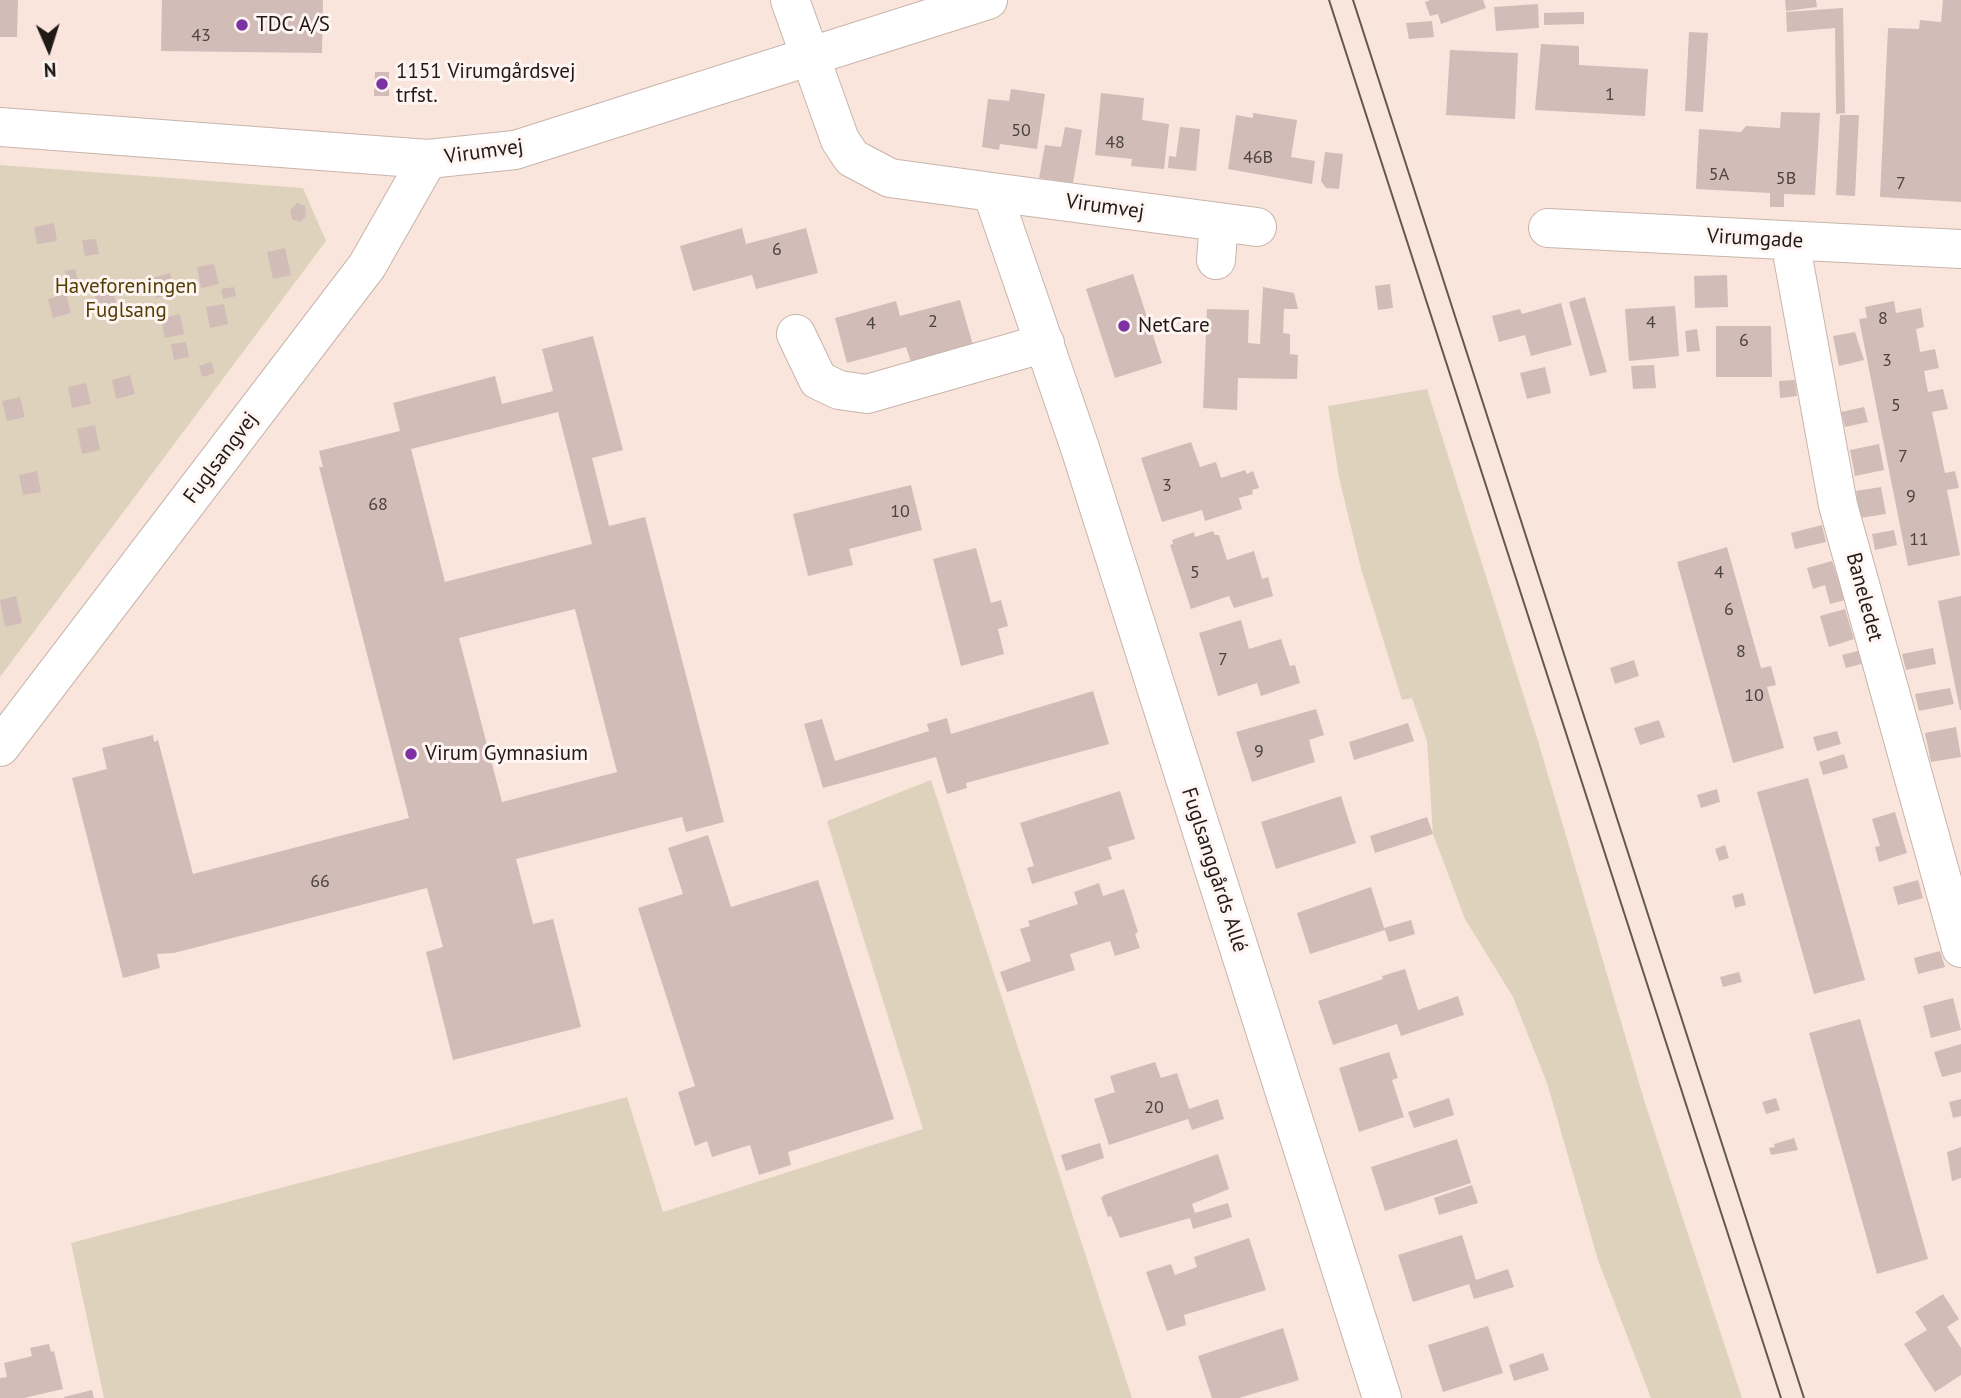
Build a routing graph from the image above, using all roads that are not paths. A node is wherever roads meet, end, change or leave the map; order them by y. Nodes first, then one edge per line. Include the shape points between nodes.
1 (790, 0) edge
2 (988, 0) edge
3 (810, 59) junction
4 (0, 127) edge
5 (428, 159) junction
6 (992, 192) junction
7 (1219, 222) junction
8 (1257, 227) dead end
9 (1548, 228) dead end
10 (1790, 241) junction
11 (1961, 249) edge
12 (1216, 260) dead end
13 (796, 334) dead end
14 (1045, 343) junction
15 (0, 747) edge
16 (1961, 948) edge
17 (1382, 1398) edge

1 - 3 street
2 - 3 street, Virumvej
3 - 5 street, Virumvej via 515,150
3 - 6 street via 839,140 852,158 890,178
4 - 5 street, Virumvej
5 - 15 street, Fuglsangvej via 367,266
6 - 7 street, Virumvej
6 - 14 street, Fuglsanggårds Allé
7 - 8 street, Virumvej
7 - 12 street
9 - 10 street, Virumgade
10 - 11 street, Virumgade
10 - 16 street, Baneledet via 1838,505
13 - 14 street via 818,380 839,390 867,394
14 - 17 street, Fuglsanggårds Allé

